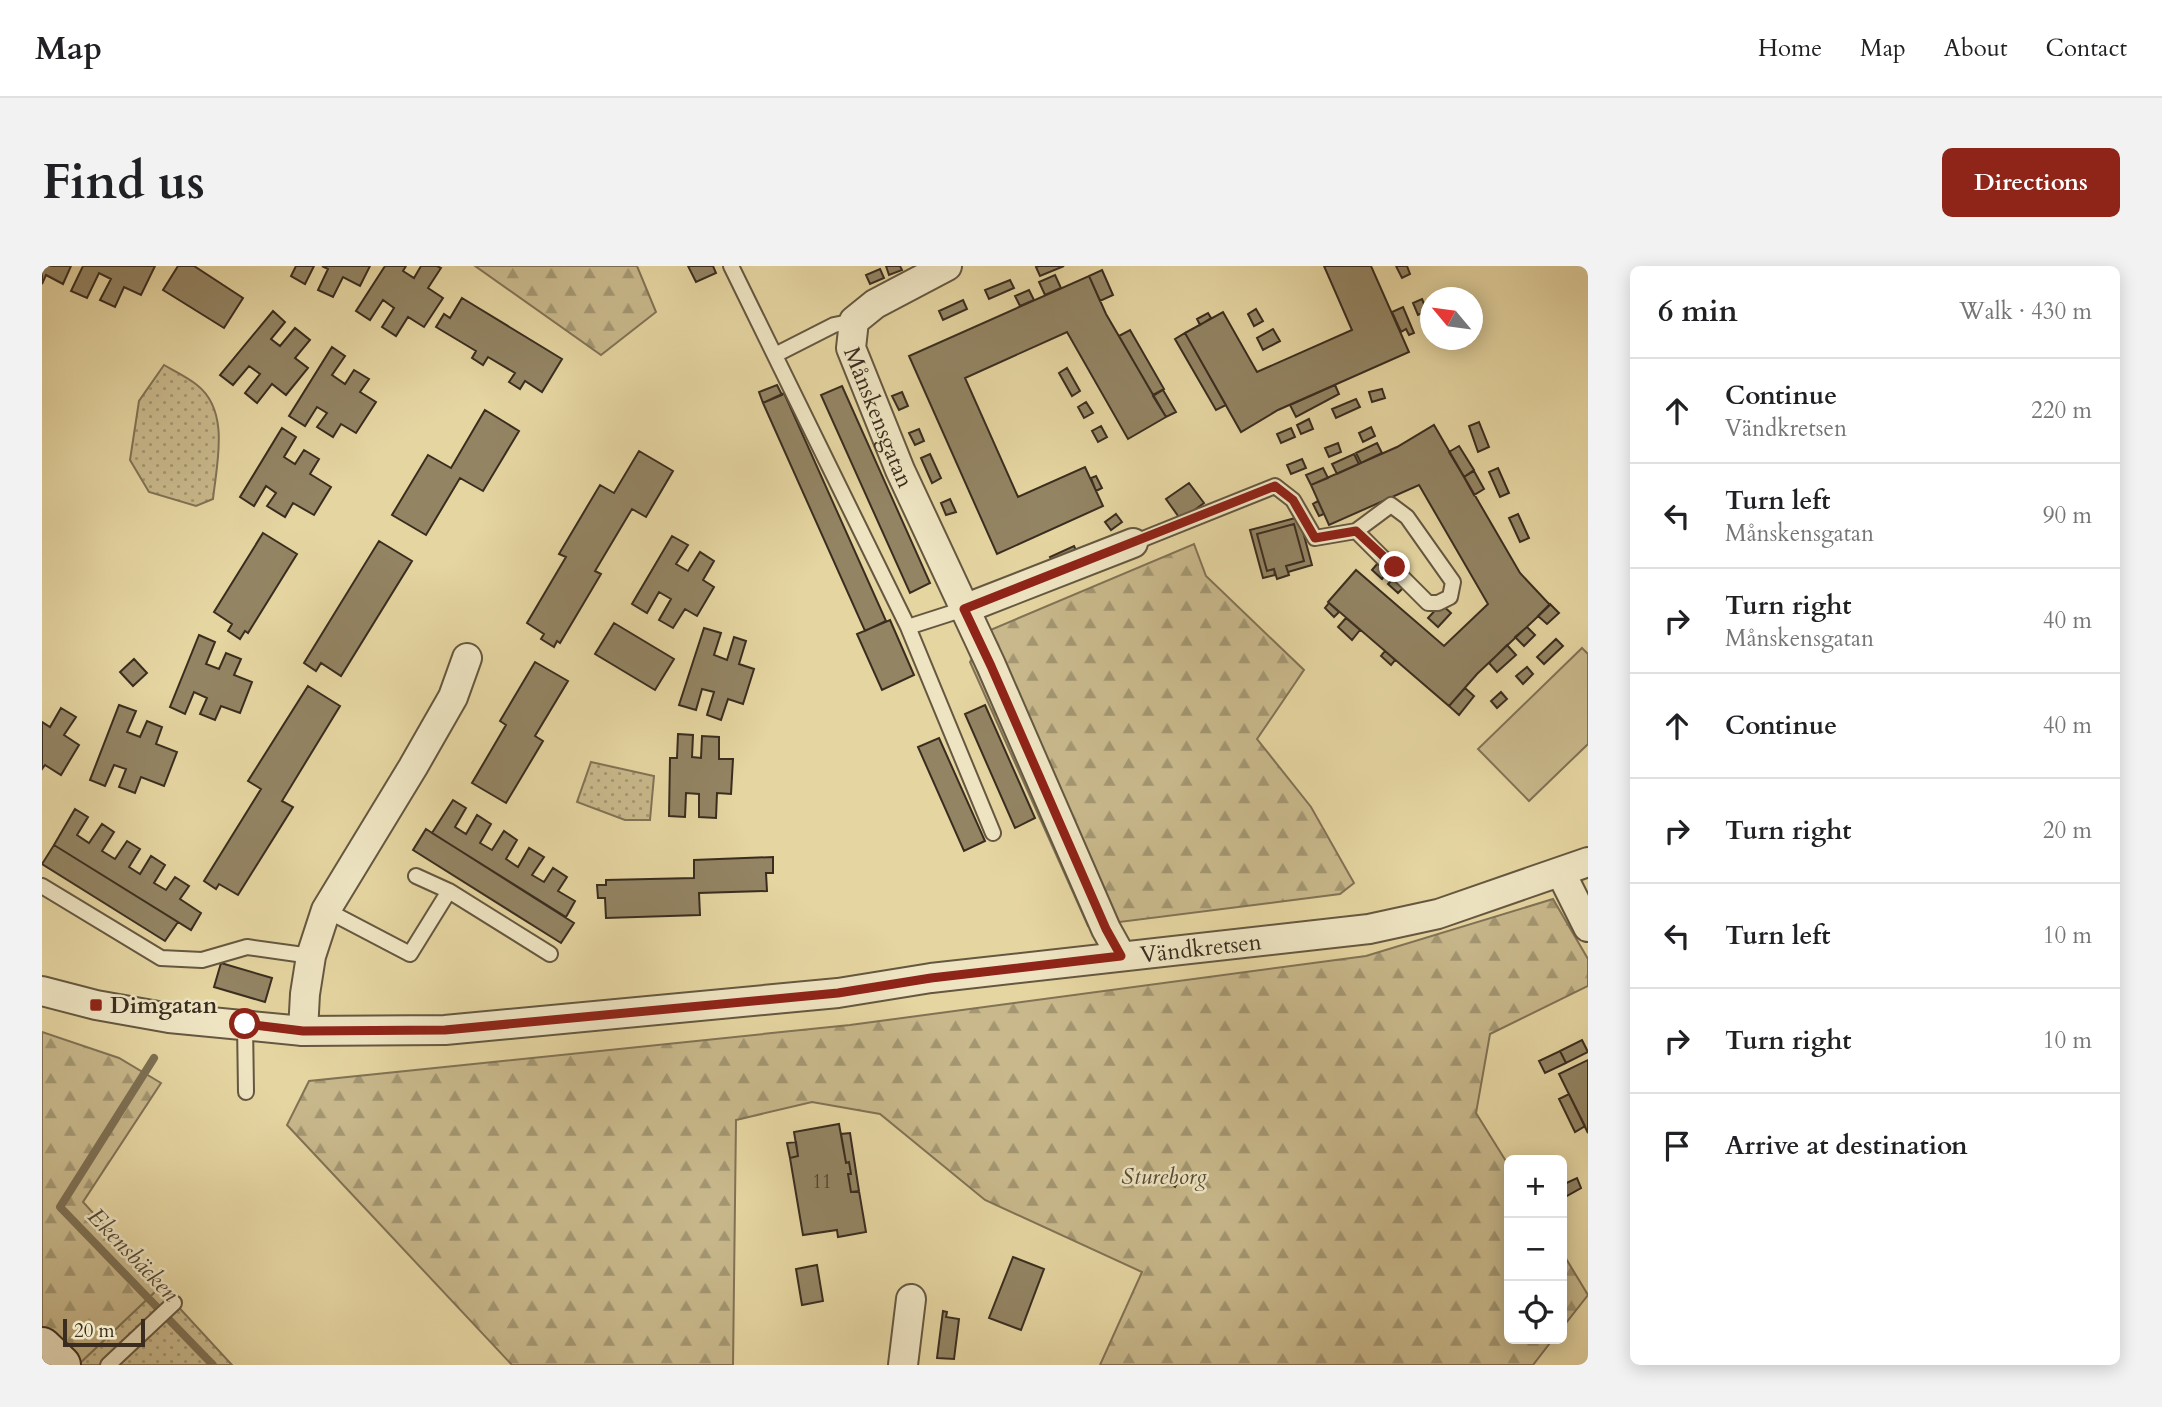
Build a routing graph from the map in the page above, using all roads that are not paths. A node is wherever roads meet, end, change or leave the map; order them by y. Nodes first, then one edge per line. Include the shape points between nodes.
1 (731, 266) edge
2 (947, 266) edge
3 (854, 321) junction
4 (775, 355) junction
5 (1356, 531) junction
6 (1133, 543) joint
7 (964, 609) junction
8 (908, 627) junction
9 (467, 658) dead end
10 (993, 833) dead end
11 (1588, 862) edge
12 (1561, 873) junction
13 (416, 876) dead end
14 (42, 886) edge
15 (449, 891) junction
16 (326, 910) junction
17 (1588, 927) edge
18 (550, 954) dead end
19 (311, 956) junction
20 (1121, 956) junction
21 (42, 990) edge
22 (245, 1024) junction
23 (303, 1031) junction
24 (246, 1092) dead end
25 (911, 1299) dead end
26 (174, 1303) dead end
27 (42, 1347) edge
28 (61, 1365) edge
29 (108, 1365) edge
30 (903, 1365) edge

1 - 4 lane
2 - 3 street, Månskensgatan via 875,304
3 - 4 lane via 834,325
3 - 7 street, Månskensgatan via 851,348 900,470
4 - 8 lane
5 - 5 lane via 1391,505 1406,517 1453,582 1450,597 1428,603
5 - 6 lane via 1315,538 1293,500 1275,486
6 - 7 street
7 - 8 lane
7 - 20 street, Månskensgatan
8 - 10 lane
9 - 16 street via 453,697
11 - 12 street, Vändkretsen
12 - 17 street
12 - 20 street, Vändkretsen via 1438,914 1369,929
13 - 15 lane
14 - 19 lane via 161,958 202,960 247,947
15 - 16 lane via 410,954
15 - 18 lane
16 - 19 street
19 - 23 street
20 - 23 street, Vändkretsen via 838,993 445,1030
21 - 22 street, Vändkretsen via 169,1018
22 - 23 street, Vändkretsen
22 - 24 lane
25 - 30 street
26 - 29 lane
27 - 28 street

